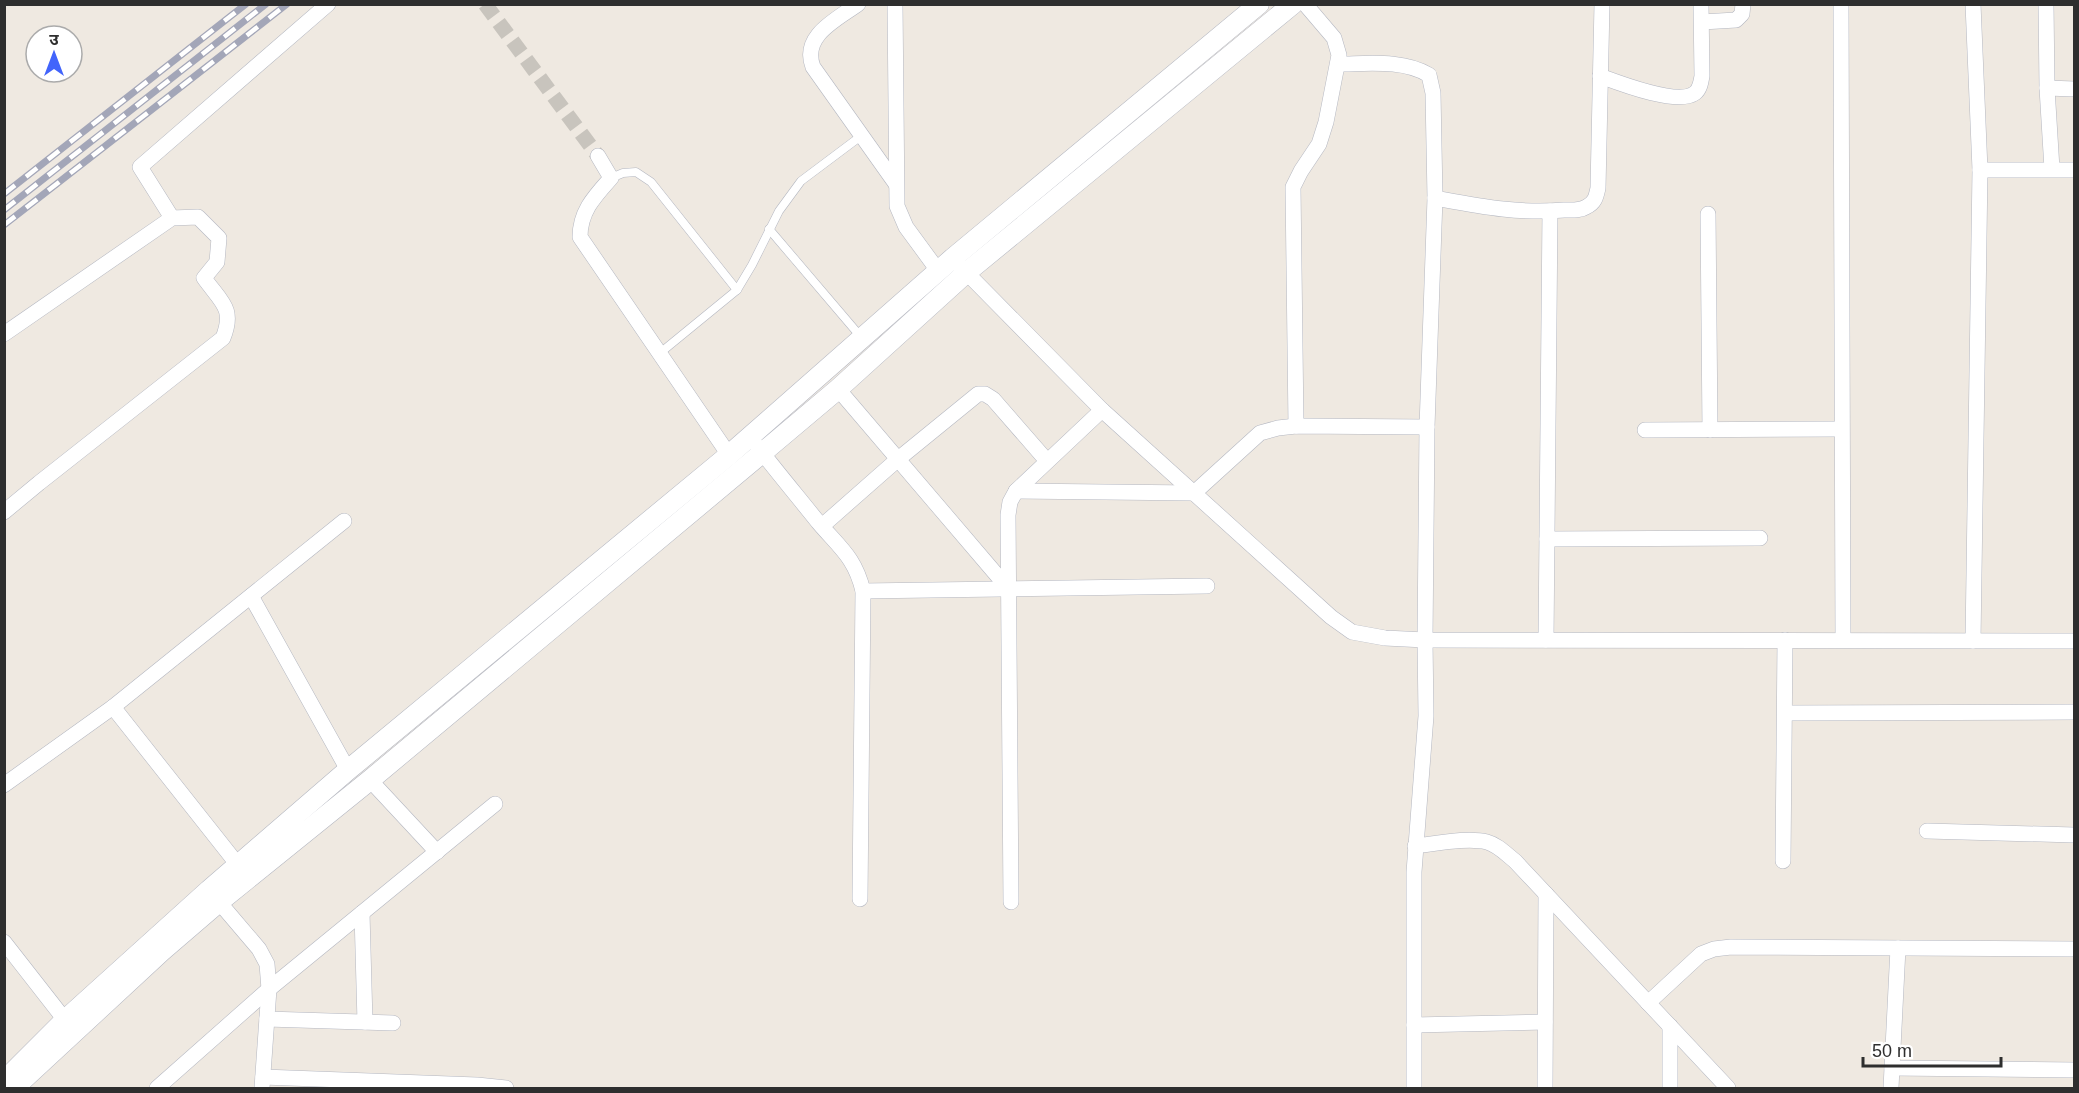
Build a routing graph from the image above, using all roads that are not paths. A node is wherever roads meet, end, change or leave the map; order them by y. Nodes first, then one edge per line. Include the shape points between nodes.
1 (328, 4) edge
2 (858, 4) edge
3 (895, 4) edge
4 (1259, 4) edge
5 (1293, 4) edge
6 (1305, 4) edge
7 (1602, 4) edge
8 (1701, 4) edge
9 (1743, 4) edge
10 (1841, 4) edge
11 (1972, 4) edge
12 (2046, 4) edge
13 (1702, 22) junction
14 (1338, 64) junction
15 (1600, 76) junction
16 (2047, 88) junction
17 (2074, 89) edge
18 (861, 136) junction
19 (598, 156) tunnel mouth
20 (2052, 169) junction
21 (1980, 170) junction
22 (2074, 170) edge
23 (611, 178) junction
24 (896, 184) junction
25 (1435, 198) junction
26 (1550, 211) junction
27 (1708, 214) dead end
28 (172, 218) junction
29 (769, 229) junction
30 (946, 265) junction
31 (967, 272) junction
32 (737, 290) junction
33 (4, 334) edge
34 (862, 338) junction
35 (660, 353) junction
36 (838, 388) junction
37 (1102, 410) junction
38 (1296, 426) junction
39 (1427, 427) junction
40 (1841, 429) junction
41 (1645, 430) dead end
42 (1710, 430) junction
43 (749, 437) junction
44 (762, 453) junction
45 (729, 455) junction
46 (897, 460) junction
47 (1047, 461) junction
48 (1016, 491) junction
49 (1194, 493) junction
50 (4, 512) edge
51 (344, 521) dead end
52 (822, 526) junction
53 (1760, 538) dead end
54 (1547, 539) junction
55 (1207, 586) dead end
56 (1007, 587) junction
57 (863, 591) junction
58 (250, 596) junction
59 (1425, 640) junction
60 (1546, 640) junction
61 (1785, 640) junction
62 (1843, 640) junction
63 (1973, 641) junction
64 (2074, 641) edge
65 (113, 706) junction
66 (2074, 712) edge
67 (1785, 713) junction
68 (348, 770) junction
69 (370, 780) junction
70 (4, 785) edge
71 (495, 804) dead end
72 (1928, 831) dead end
73 (2074, 834) edge
74 (1415, 846) junction
75 (437, 852) junction
76 (1783, 861) dead end
77 (238, 865) junction
78 (1546, 894) junction
79 (860, 899) dead end
80 (219, 902) junction
81 (1011, 902) dead end
82 (362, 913) junction
83 (4, 942) edge
84 (157, 946) junction
85 (1898, 948) junction
86 (2074, 949) edge
87 (269, 989) junction
88 (1648, 1003) junction
89 (267, 1019) junction
90 (64, 1020) junction
91 (364, 1022) junction
92 (1545, 1022) junction
93 (393, 1023) dead end
94 (1414, 1025) junction
95 (1670, 1026) junction
96 (1892, 1068) junction
97 (2074, 1070) edge
98 (4, 1080) edge
99 (262, 1083) edge
100 (14, 1089) edge
101 (157, 1089) edge
102 (506, 1089) edge
103 (1414, 1089) edge
104 (1545, 1089) edge
105 (1670, 1089) edge
106 (1728, 1089) edge
107 (1891, 1089) edge

1 - 28 street via 140,167
2 - 18 street via 818,34 809,57
3 - 24 street
4 - 30 street
5 - 31 street
6 - 14 street via 1334,38
7 - 15 street
8 - 13 street
9 - 13 street via 1743,14 1736,20
10 - 40 street
11 - 21 street
12 - 16 street
13 - 15 street via 1702,76 1695,93 1662,95
14 - 25 street via 1389,64 1429,75 1433,93
14 - 38 street via 1319,144 1293,187
15 - 26 street via 1596,198 1585,209
16 - 17 street
16 - 20 street
18 - 24 street
18 - 29 lane via 801,181
19 - 23 street
20 - 21 street
20 - 22 street
21 - 63 street
23 - 32 lane via 636,172 651,182
23 - 35 street via 589,202 580,224 580,237
24 - 30 street via 897,207 906,227
25 - 26 street via 1503,210
25 - 39 street
26 - 54 street
27 - 42 street
28 - 33 street
28 - 50 street via 198,217 219,238 217,262 204,278 226,309 230,322 223,338
29 - 32 lane
29 - 34 lane
30 - 31 street
30 - 34 street
31 - 36 street
31 - 37 street
32 - 35 lane
34 - 43 street
35 - 45 street
36 - 44 street
36 - 46 street
37 - 47 street
37 - 49 street
38 - 39 street
38 - 49 street via 1260,433
39 - 59 street
40 - 42 street
40 - 62 street
41 - 42 street
43 - 44 street
43 - 45 street
44 - 52 street
44 - 69 street
45 - 68 street
46 - 47 street via 971,398 986,394
46 - 52 street
46 - 56 street
47 - 48 street
48 - 49 street
48 - 56 street via 1008,515
49 - 59 street via 1352,632
51 - 58 street
52 - 57 street via 847,553
53 - 54 street
54 - 60 street
55 - 56 street
56 - 57 street
56 - 81 street
57 - 79 street
58 - 65 street
58 - 68 street
59 - 60 street
59 - 74 street via 1426,716
60 - 61 street
61 - 62 street
61 - 67 street
62 - 63 street
63 - 64 street
65 - 70 street
65 - 77 street
66 - 67 street
67 - 76 street
68 - 77 street
69 - 75 street
69 - 80 street
71 - 75 street
72 - 73 street
74 - 78 street via 1486,842 1515,861
74 - 94 street
75 - 82 street
77 - 84 street
78 - 88 street
78 - 92 street
80 - 84 street
80 - 87 street via 259,949 267,964
82 - 87 street
82 - 91 street
83 - 90 street
84 - 90 street
84 - 100 street
85 - 86 street
85 - 88 street via 1714,949 1701,954
85 - 96 street
87 - 89 street
87 - 101 street
88 - 95 street
89 - 91 street
89 - 99 street
90 - 98 street
91 - 93 street
92 - 94 street
92 - 104 street
94 - 103 street
95 - 105 street
95 - 106 street
96 - 97 street
96 - 107 street
99 - 102 street via 477,1085

